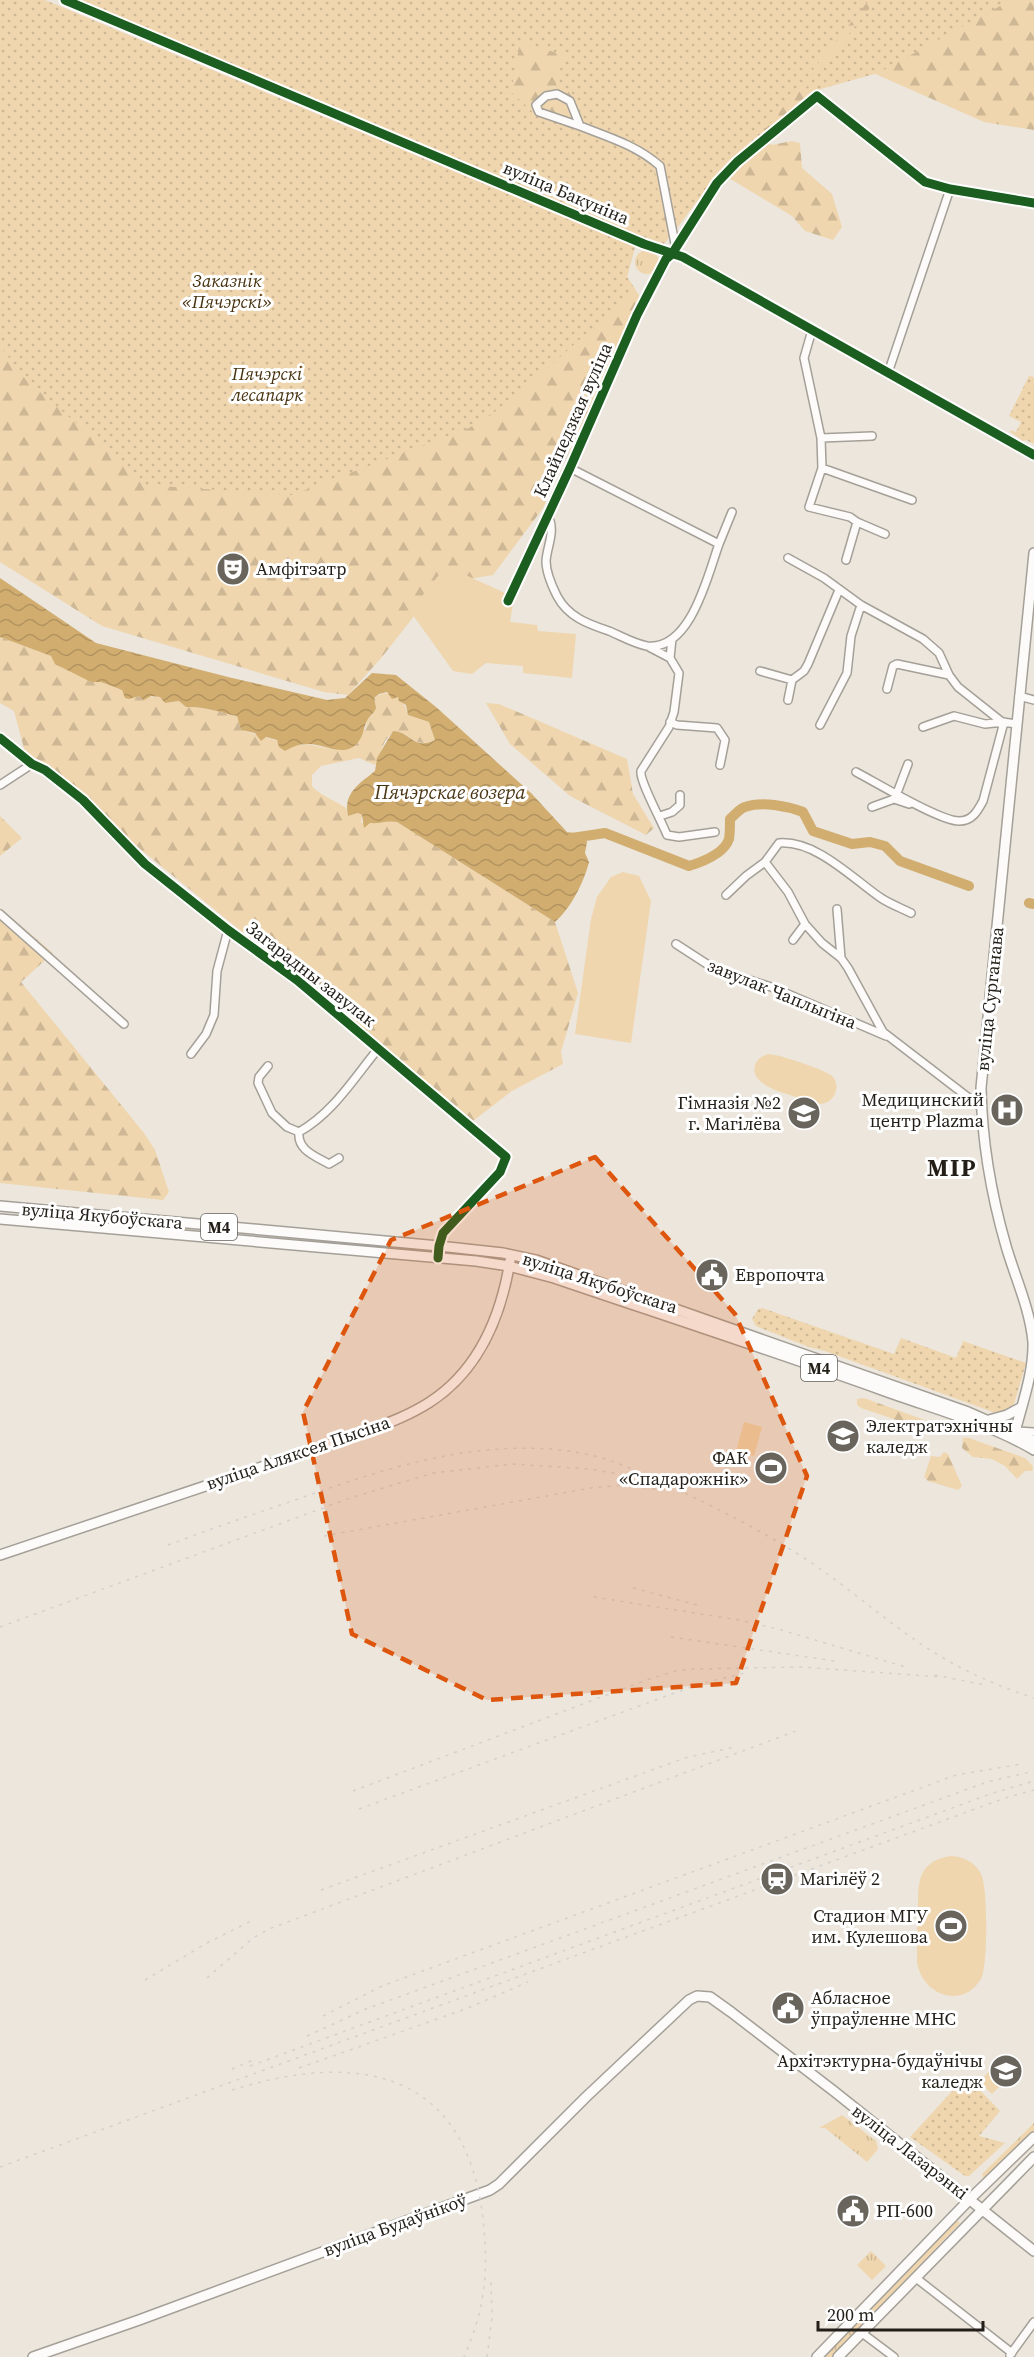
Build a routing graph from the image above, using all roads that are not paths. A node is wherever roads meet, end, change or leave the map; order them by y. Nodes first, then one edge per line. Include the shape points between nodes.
1 (65, 0) edge
2 (579, 126) junction
3 (950, 189) junction
4 (1034, 203) edge
5 (674, 251) junction
6 (812, 330) junction
7 (888, 373) junction
8 (872, 436) dead end
9 (821, 438) junction
10 (1034, 455) edge
11 (570, 468) junction
12 (822, 468) junction
13 (912, 500) dead end
14 (732, 512) dead end
15 (548, 516) junction
16 (857, 522) junction
17 (885, 534) dead end
18 (719, 544) junction
19 (1034, 553) edge
20 (788, 558) dead end
21 (846, 560) dead end
22 (839, 590) junction
23 (508, 601) dead end
24 (861, 605) junction
25 (672, 639) junction
26 (647, 646) junction
27 (670, 658) junction
28 (760, 671) dead end
29 (949, 675) junction
30 (792, 680) junction
31 (887, 689) dead end
32 (1019, 696) junction
33 (788, 700) dead end
34 (1034, 700) edge
35 (670, 722) junction
36 (1004, 722) junction
37 (1017, 723) junction
38 (820, 725) dead end
39 (923, 727) dead end
40 (0, 738) edge
41 (32, 764) junction
42 (908, 764) dead end
43 (720, 765) dead end
44 (856, 772) dead end
45 (0, 784) edge
46 (897, 793) junction
47 (680, 795) dead end
48 (872, 807) dead end
49 (926, 808) junction
50 (660, 816) junction
51 (715, 832) dead end
52 (765, 862) junction
53 (726, 895) dead end
54 (837, 909) dead end
55 (911, 913) dead end
56 (0, 914) edge
57 (805, 924) junction
58 (228, 930) junction
59 (793, 939) dead end
60 (676, 944) dead end
61 (841, 958) junction
62 (124, 1024) dead end
63 (891, 1039) junction
64 (378, 1049) junction
65 (191, 1054) dead end
66 (268, 1066) dead end
67 (982, 1108) junction
68 (298, 1132) junction
69 (339, 1158) dead end
70 (0, 1206) edge
71 (0, 1219) edge
72 (439, 1246) junction
73 (511, 1255) junction
74 (438, 1258) junction
75 (509, 1266) junction
76 (1020, 1408) junction
77 (989, 1420) junction
78 (1031, 1431) edge
79 (1015, 1435) junction
80 (1034, 1440) edge
81 (1034, 1450) edge
82 (0, 1556) edge
83 (697, 1996) joint
84 (1034, 2137) edge
85 (1034, 2157) edge
86 (970, 2199) junction
87 (982, 2209) junction
88 (1034, 2251) edge
89 (916, 2278) junction
90 (1034, 2322) edge
91 (862, 2332) junction
92 (1010, 2355) edge
93 (33, 2357) edge
94 (817, 2357) edge
95 (838, 2357) edge
96 (894, 2357) edge

1 - 5 street, вуліца Бакуніна via 441,159
2 - 2 street via 570,101 557,93 536,105 539,112
2 - 5 street via 642,151 660,166
3 - 4 street
3 - 5 street, Клайпедзкая вуліца via 925,182 817,96 717,183
3 - 7 street
5 - 6 street, вуліца Бакуніна
5 - 11 street, Клайпедзкая вуліца via 637,315
6 - 7 street, вуліца Бакуніна
6 - 9 street via 804,358
7 - 10 street, вуліца Бакуніна
8 - 9 street
9 - 12 street
11 - 15 street, Клайпедзкая вуліца
11 - 18 street, Клайпедзкая вуліца
12 - 13 street
12 - 16 street via 809,507
14 - 18 street
15 - 23 street, Клайпедзкая вуліца
15 - 26 street, Клайпедзкая вуліца via 551,532 546,563 563,606 589,624
16 - 17 street
16 - 21 street
18 - 25 street via 691,619
19 - 32 main road, вуліца Сурганава
20 - 22 street
22 - 24 street
22 - 30 street via 808,664
24 - 29 street via 923,639 939,653
24 - 38 street via 851,636 847,674
25 - 26 street
25 - 27 street
26 - 27 street
27 - 35 street via 679,673
28 - 30 street
29 - 31 street via 897,664
29 - 36 street via 958,687
30 - 33 street
32 - 34 street
32 - 37 main road, вуліца Сурганава
35 - 43 street via 717,728 724,740
35 - 50 street via 640,775
36 - 37 street
36 - 39 street via 985,724 954,716
36 - 49 street via 977,812 959,821
37 - 67 main road, вуліца Сурганава
40 - 41 street, Загарадны завулак
41 - 45 street
41 - 58 street, Загарадны завулак via 83,800 145,864
42 - 46 street
44 - 46 street
46 - 49 street
47 - 50 street via 680,805
48 - 49 street via 894,800
50 - 51 street via 667,835
52 - 53 street
52 - 55 street via 778,843 796,845 835,864 882,898
52 - 57 street via 788,892
54 - 61 street
56 - 62 street
57 - 59 street
57 - 61 street
58 - 64 street, Загарадны завулак via 297,980
58 - 65 street via 217,970 214,1015
60 - 63 street, завулак Чаплыгіна via 713,968 774,988
61 - 63 street via 883,1032
63 - 67 street
64 - 68 street via 330,1109
64 - 72 street, Загарадны завулак via 506,1157 500,1172 443,1233
66 - 68 street via 258,1083 272,1113
67 - 76 main road, вуліца Сурганава via 993,1197 1033,1344
68 - 69 street via 304,1149 329,1164
70 - 72 main road, вуліца Якубоўскага / М4
71 - 74 main road, вуліца Якубоўскага / М4
72 - 73 main road, вуліца Якубоўскага / М4
72 - 74 street, Загарадны завулак
73 - 75 main road, вуліца Аляксея Пысіна
73 - 77 main road, вуліца Якубоўскага / М4 via 547,1263
74 - 75 main road, вуліца Якубоўскага / М4
75 - 79 main road, вуліца Якубоўскага / М4
75 - 82 main road, вуліца Аляксея Пысіна via 502,1302 482,1348 447,1390 428,1403 354,1436
76 - 77 main road
76 - 78 main road
76 - 79 main road, вуліца Сурганава
77 - 79 main road, вуліца Якубоўскага / М4
78 - 79 street
78 - 80 main road
79 - 80 main road, вуліца Якубоўскага / М4
79 - 81 main road, вуліца Якубоўскага / М4
83 - 86 main road, вуліца Лазарэнкі via 710,1997 731,2012
83 - 93 main road, вуліца Будаўнікоў via 490,2190
84 - 86 main road
85 - 87 main road
86 - 87 main road, вуліца Лазарэнкі
86 - 94 main road
87 - 88 main road, вуліца Лазарэнкі
87 - 89 main road
89 - 91 main road
89 - 92 street
90 - 92 street
91 - 95 main road
91 - 96 street

